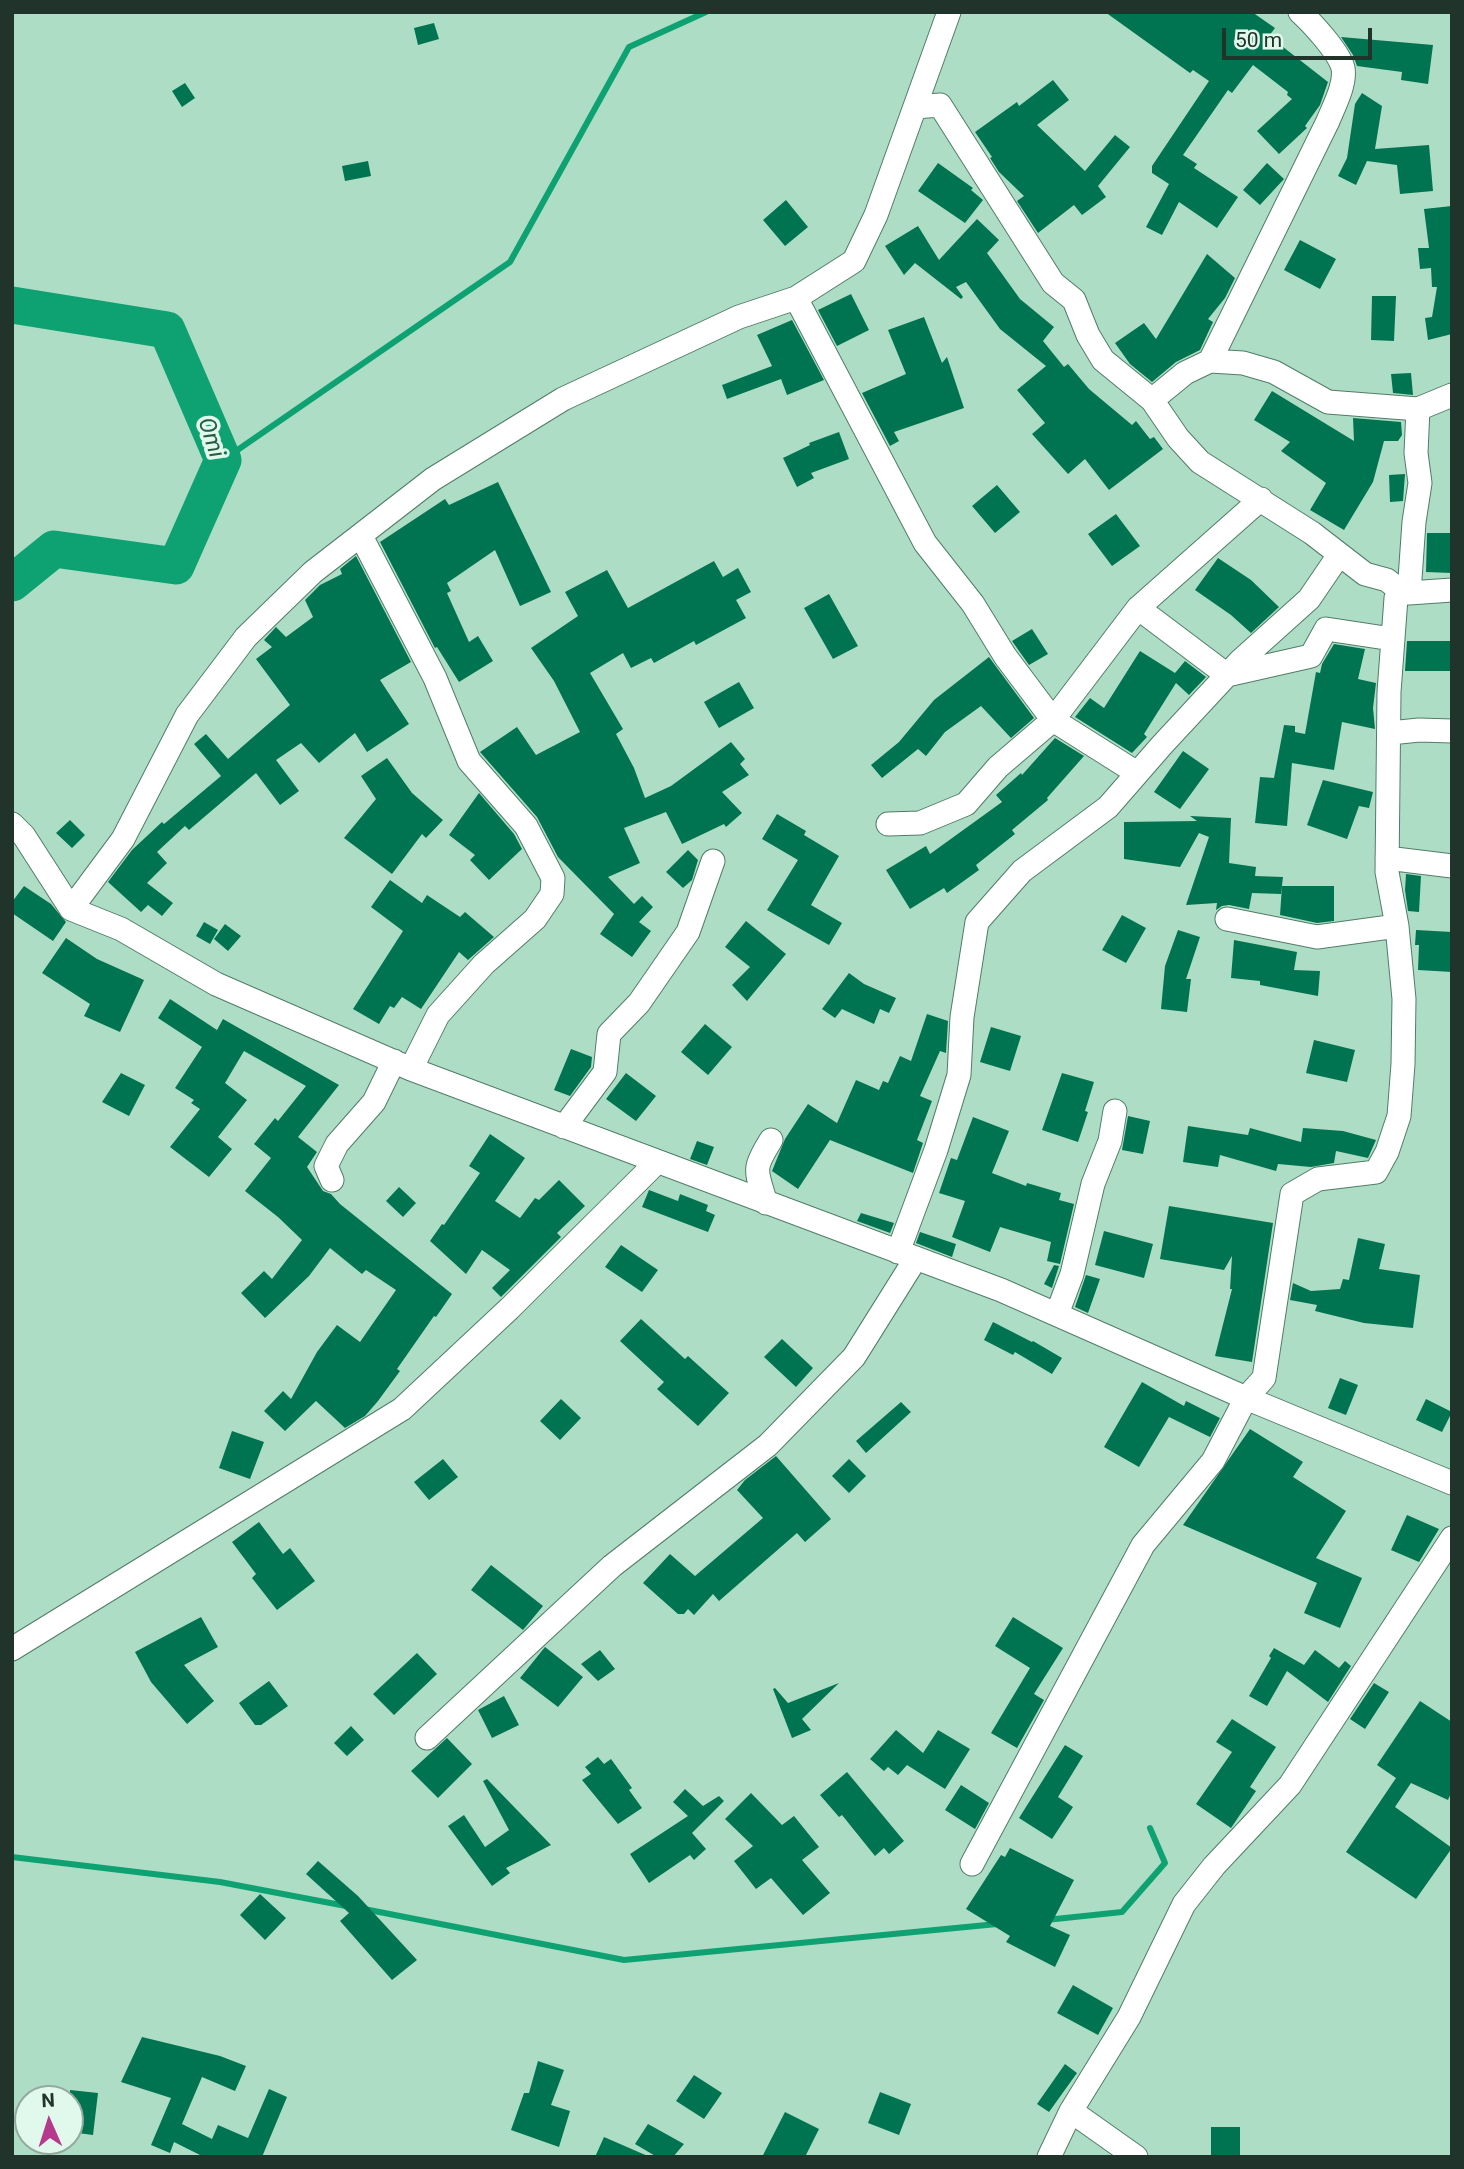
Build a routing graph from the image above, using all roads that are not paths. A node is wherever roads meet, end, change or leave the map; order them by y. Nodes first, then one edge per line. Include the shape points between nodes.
1 (949, 12) edge
2 (1300, 12) edge
3 (915, 107) junction
4 (796, 298) junction
5 (1210, 361) junction
6 (1452, 395) edge
7 (1152, 400) junction
8 (1418, 409) junction
9 (1261, 499) junction
10 (361, 537) junction
11 (1339, 555) junction
12 (1452, 590) edge
13 (1404, 592) junction
14 (1138, 608) junction
15 (1392, 639) junction
16 (1227, 675) junction
17 (1053, 720) junction
18 (1452, 732) edge
19 (1390, 733) junction
20 (1137, 773) junction
21 (12, 824) edge
22 (888, 824) dead end
23 (1387, 858) junction
24 (713, 860) dead end
25 (1452, 866) edge
26 (71, 909) junction
27 (1227, 919) dead end
28 (1397, 926) junction
29 (402, 1065) junction
30 (1115, 1111) dead end
31 (564, 1127) junction
32 (771, 1140) dead end
33 (657, 1162) junction
34 (332, 1180) dead end
35 (766, 1203) junction
36 (907, 1255) junction
37 (1057, 1314) junction
38 (1246, 1398) junction
39 (1452, 1482) edge
40 (1452, 1538) edge
41 (12, 1649) edge
42 (427, 1738) dead end
43 (972, 1864) dead end
44 (1071, 2111) junction
45 (1049, 2157) edge
46 (1136, 2157) edge

1 - 3 street
2 - 5 street via 1319,29 1343,68 1341,86
3 - 4 street via 876,215 854,261
3 - 7 street via 940,105 1053,283 1074,300 1103,360
4 - 10 street via 739,317 563,400 433,479
4 - 17 street via 925,543
5 - 7 street via 1185,373
5 - 8 street via 1243,363 1275,372 1328,402
6 - 8 street
7 - 9 street via 1200,463
8 - 13 street via 1420,483
9 - 11 street
9 - 14 street
10 - 26 street via 313,572 246,636 187,715 122,839
10 - 29 street via 435,678 470,761 526,826 554,878 552,894 535,919 484,964 438,1015
11 - 13 street via 1365,574 1387,580
11 - 16 street via 1309,598
12 - 13 street
13 - 15 street via 1395,598
14 - 16 street
14 - 17 street
15 - 16 street via 1326,629 1311,656
15 - 19 street
16 - 20 street
17 - 20 street
17 - 22 street via 999,766 966,804 920,823
18 - 19 street
19 - 23 street
20 - 36 street via 1108,807 1022,871 977,922 962,1017 959,1075
21 - 26 street
23 - 25 street
23 - 28 street
24 - 31 street via 688,932 639,1003 609,1034 605,1072
26 - 29 street via 121,929 216,984
27 - 28 street via 1317,937
28 - 38 street via 1404,999 1399,1116 1376,1172 1318,1179 1292,1194 1264,1378
29 - 31 street
29 - 34 street via 337,1144 326,1166
30 - 37 street
31 - 33 street
32 - 35 street via 758,1160 757,1172
33 - 35 street
33 - 41 street via 402,1409
35 - 36 street
36 - 37 street
36 - 42 street via 854,1357 768,1445 612,1566
37 - 38 street
38 - 39 street
38 - 43 street via 1213,1461 1143,1545
40 - 44 street via 1290,1785 1184,1905 1129,2017
44 - 45 street
44 - 46 street

